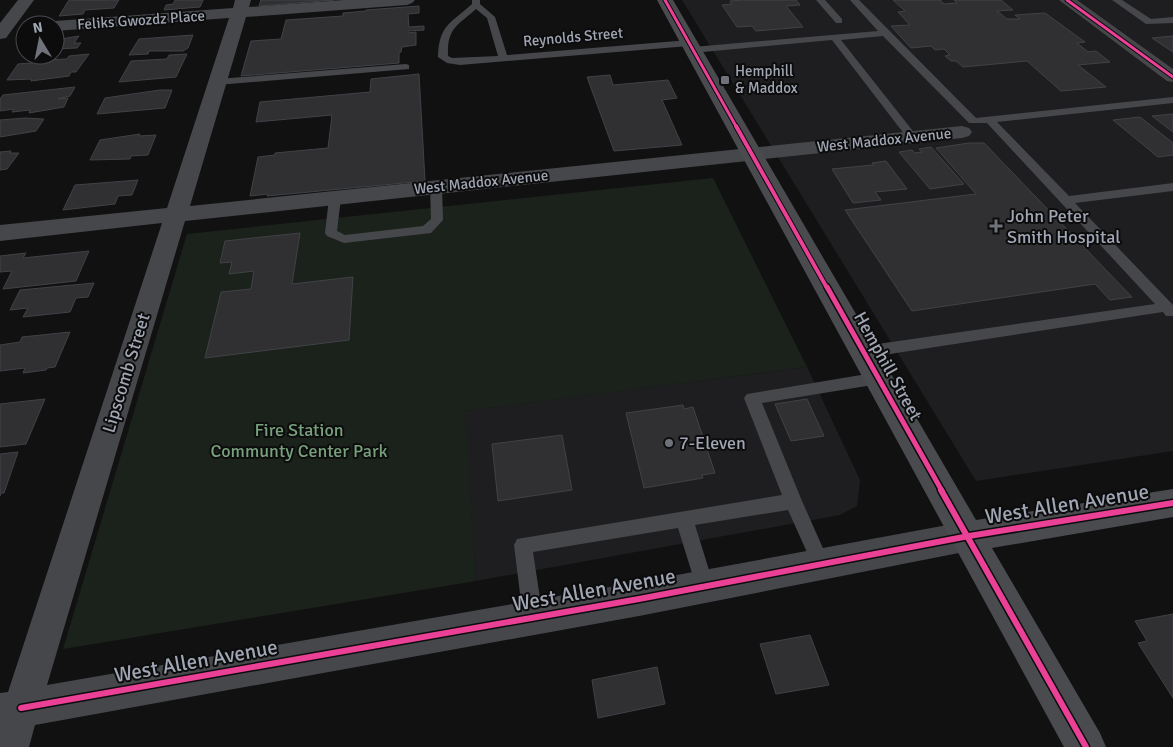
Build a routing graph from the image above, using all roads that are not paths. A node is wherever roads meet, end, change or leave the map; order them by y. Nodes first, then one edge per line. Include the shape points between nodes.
1 (26, 0) edge
2 (407, 0) edge
3 (665, 0) edge
4 (820, 0) edge
5 (854, 0) edge
6 (1067, 0) edge
7 (1116, 0) edge
8 (476, 3) edge
9 (241, 6) edge
10 (1173, 20) edge
11 (839, 21) dead end
12 (65, 25) edge
13 (15, 30) edge
14 (2, 32) edge
15 (885, 33) junction
16 (834, 37) junction
17 (691, 46) junction
18 (503, 58) junction
19 (406, 67) dead end
20 (1173, 76) edge
21 (217, 82) junction
22 (1173, 100) edge
23 (989, 119) junction
24 (962, 132) dead end
25 (912, 137) junction
26 (752, 154) junction
27 (436, 187) junction
28 (1173, 187) edge
29 (335, 198) junction
30 (1066, 200) junction
31 (176, 215) junction
32 (0, 233) edge
33 (1169, 310) edge
34 (864, 352) junction
35 (879, 378) junction
36 (793, 502) junction
37 (1173, 503) edge
38 (684, 520) junction
39 (969, 536) junction
40 (821, 564) junction
41 (705, 586) junction
42 (533, 618) junction
43 (11, 710) edge
44 (9, 747) edge
45 (1086, 747) edge

1 - 14 street
2 - 9 street, Feliks Gwozdz Place
3 - 17 main road, Hemphill Street
4 - 11 lane
5 - 15 lane
6 - 20 street
7 - 10 lane via 1149,22
8 - 18 lane via 494,24
8 - 18 lane, Reynolds Street via 446,32 443,57 460,62
9 - 12 street, Feliks Gwozdz Place
9 - 21 street, Lipscomb Street
13 - 14 street
15 - 16 lane, Reynolds Street
15 - 23 lane via 973,121
16 - 17 lane, Reynolds Street
16 - 25 lane
17 - 18 lane, Reynolds Street
17 - 26 main road, Hemphill Street
19 - 21 lane
21 - 31 street, Lipscomb Street
22 - 23 lane
23 - 30 lane
24 - 25 street, West Maddox Avenue
25 - 26 street, West Maddox Avenue
26 - 27 street, West Maddox Avenue
26 - 34 main road, Hemphill Street
27 - 29 street, West Maddox Avenue
27 - 29 lane via 437,220 427,230 344,239 331,233
28 - 30 lane
29 - 31 street, West Maddox Avenue
30 - 33 lane
31 - 32 street, West Maddox Avenue
31 - 43 street, Lipscomb Street
33 - 34 lane
34 - 35 main road, Hemphill Street
35 - 36 lane via 752,398
35 - 39 main road, Hemphill Street
36 - 38 lane
36 - 40 lane
37 - 39 main road, West Allen Avenue
38 - 41 lane
38 - 42 lane via 523,545
39 - 40 street, West Allen Avenue
39 - 45 main road, Hemphill Street
40 - 41 street, West Allen Avenue
41 - 42 street, West Allen Avenue
42 - 43 street, West Allen Avenue
43 - 44 street, Lipscomb Street

